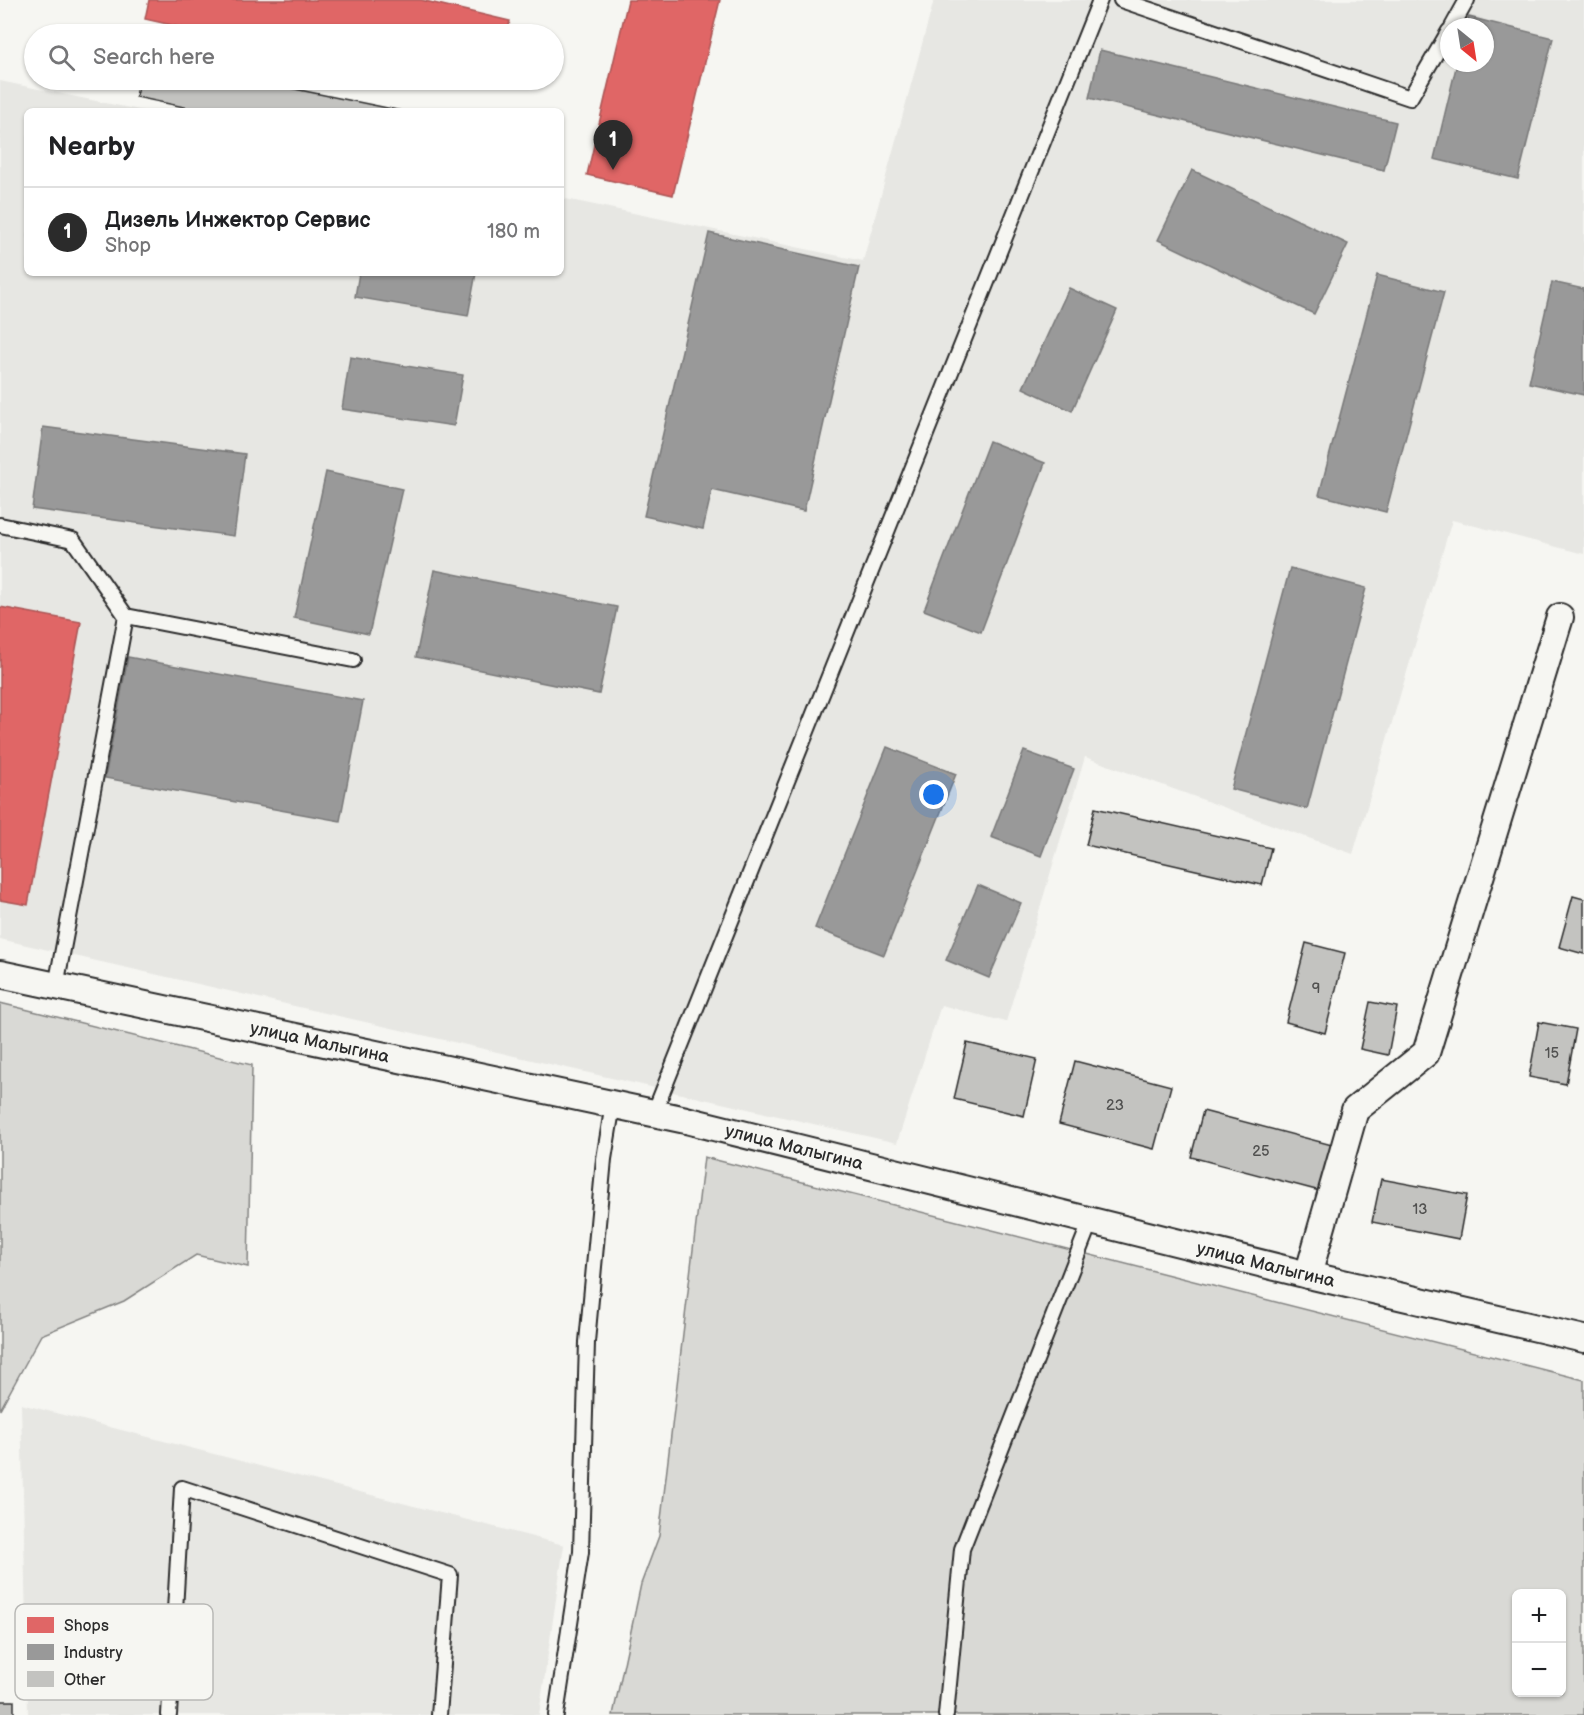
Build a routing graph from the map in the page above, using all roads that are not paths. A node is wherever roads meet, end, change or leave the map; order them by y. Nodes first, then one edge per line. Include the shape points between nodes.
1 (1100, 0) edge
2 (1121, 0) edge
3 (1467, 0) edge
4 (1457, 18) edge
5 (1440, 47) edge
6 (0, 525) edge
7 (126, 616) junction
8 (1560, 617) dead end
9 (352, 660) dead end
10 (0, 974) edge
11 (56, 986) junction
12 (613, 1104) junction
13 (654, 1113) junction
14 (1091, 1220) junction
15 (1308, 1275) junction
16 (1584, 1339) edge
17 (175, 1604) edge
18 (170, 1700) edge
19 (169, 1715) edge
20 (439, 1715) edge
21 (556, 1715) edge
22 (946, 1715) edge

1 - 13 lane
2 - 5 lane via 1410,98
3 - 4 lane
6 - 7 lane via 73,540
7 - 9 lane
7 - 11 lane
8 - 15 street via 1426,1053 1355,1110
10 - 11 street, улица Малыгина
11 - 12 street, улица Малыгина
12 - 13 street, улица Малыгина
12 - 21 lane via 587,1342 582,1552
13 - 14 street, улица Малыгина
14 - 15 street, улица Малыгина
14 - 22 lane via 962,1549
15 - 16 street, улица Малыгина
17 - 20 lane via 182,1488 450,1575
18 - 19 lane

